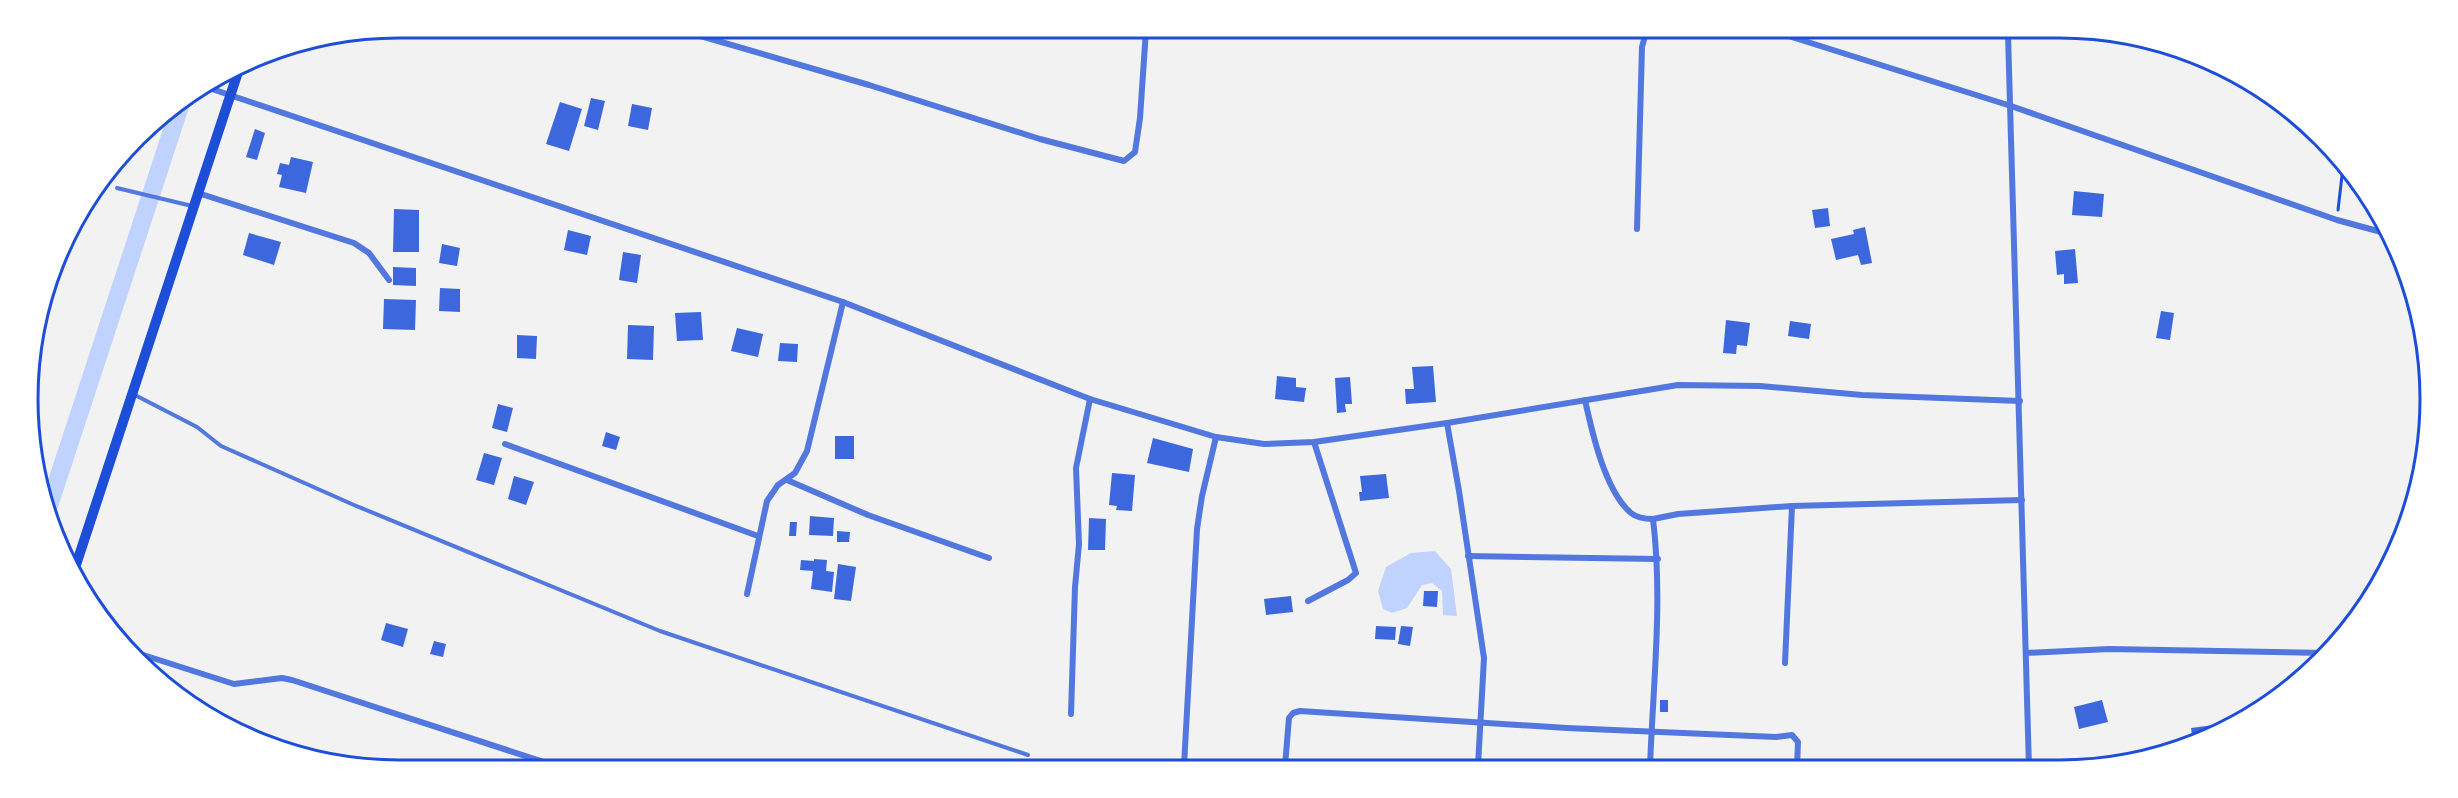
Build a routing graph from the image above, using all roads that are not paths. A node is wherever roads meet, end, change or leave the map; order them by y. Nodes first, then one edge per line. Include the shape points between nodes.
1 (707, 38) edge
2 (1145, 38) edge
3 (1644, 38) edge
4 (1795, 38) edge
5 (2008, 38) edge
6 (236, 76) edge
7 (213, 89) edge
8 (230, 95) junction
9 (2011, 106) junction
10 (117, 188) dead end
11 (198, 193) junction
12 (194, 206) junction
13 (1637, 229) dead end
14 (2379, 231) edge
15 (389, 280) dead end
16 (843, 302) junction
17 (132, 393) junction
18 (1090, 399) junction
19 (1585, 400) junction
20 (2020, 401) junction
21 (1447, 423) junction
22 (1216, 437) junction
23 (1314, 442) junction
24 (505, 444) dead end
25 (787, 480) junction
26 (2022, 500) junction
27 (1792, 506) junction
28 (1653, 519) junction
29 (758, 536) junction
30 (1468, 556) junction
31 (989, 558) dead end
32 (1658, 559) junction
33 (77, 562) edge
34 (747, 594) dead end
35 (1308, 601) dead end
36 (2026, 653) junction
37 (2317, 653) edge
38 (143, 655) edge
39 (1785, 663) dead end
40 (1071, 714) dead end
41 (1482, 723) junction
42 (1651, 730) junction
43 (1028, 755) dead end
44 (538, 760) edge
45 (1184, 760) edge
46 (1286, 760) edge
47 (1479, 760) edge
48 (1650, 760) edge
49 (1797, 760) edge
50 (2029, 760) edge

1 - 2 street via 1124,161 1135,152
3 - 13 street
4 - 9 street
5 - 9 street
6 - 8 main road
7 - 8 street
8 - 11 main road
8 - 16 street
9 - 14 street
9 - 20 street
10 - 12 lane
11 - 12 main road
11 - 15 street via 354,243 369,253
12 - 17 main road
16 - 18 street
16 - 25 street via 807,451
17 - 33 main road
17 - 43 lane via 197,427 221,446 660,631
18 - 22 street
18 - 40 street via 1076,468 1079,544
19 - 20 street via 1690,385
19 - 21 street
19 - 28 street via 1610,483 1630,512 1641,519
20 - 26 street
21 - 23 street
21 - 30 street
22 - 23 street via 1264,444
22 - 45 street via 1197,529
23 - 35 street via 1356,573
24 - 29 street
25 - 29 street via 771,492
25 - 31 street via 868,515
26 - 27 street
26 - 36 street
27 - 28 street
27 - 39 street
28 - 32 street
29 - 34 street
30 - 32 street
30 - 41 street via 1484,658
32 - 42 street
36 - 37 street via 2109,649
36 - 50 street
38 - 44 street via 234,684 292,680
41 - 42 street
41 - 46 street via 1300,711 1289,718
41 - 47 street
42 - 48 street
42 - 49 street via 1792,735 1798,742

